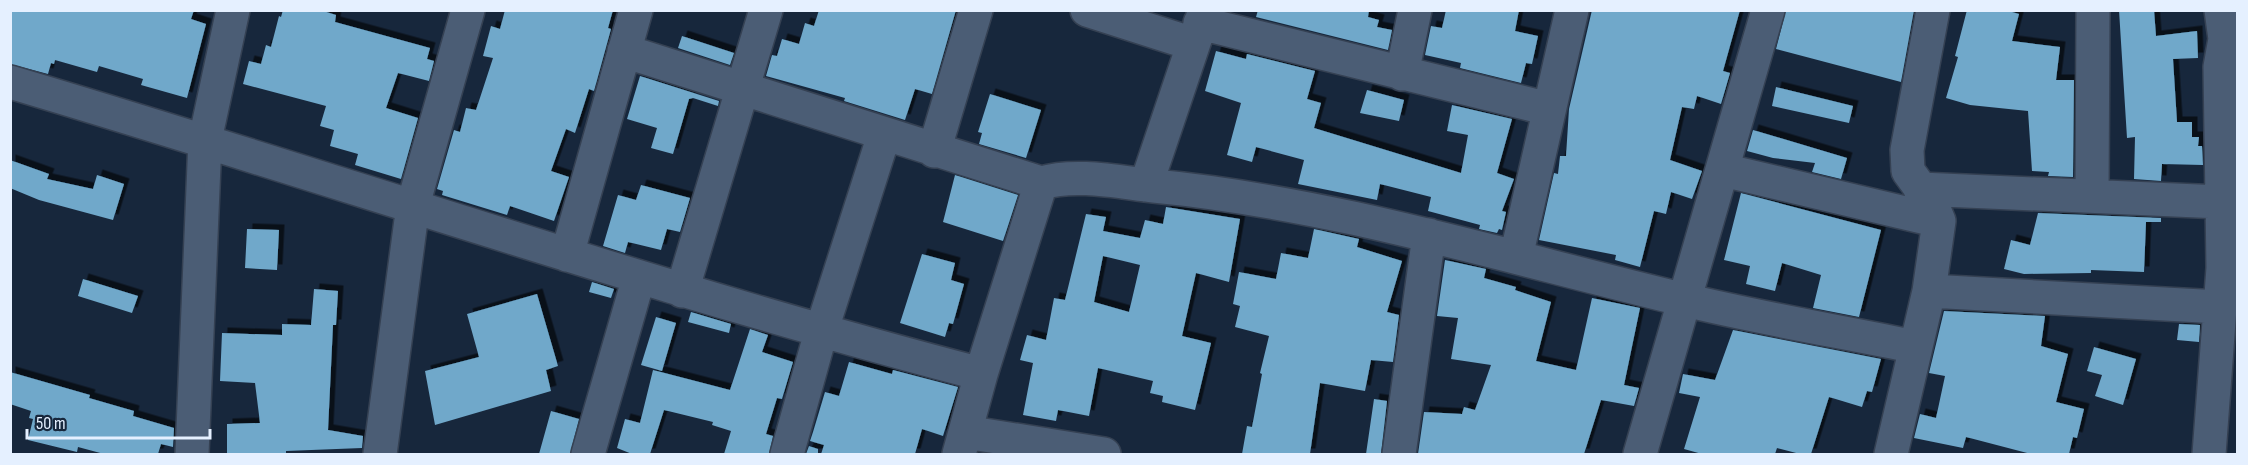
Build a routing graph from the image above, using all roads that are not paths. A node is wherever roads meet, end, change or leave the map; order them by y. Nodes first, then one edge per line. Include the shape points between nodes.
1 (232, 10) edge
2 (468, 10) edge
3 (636, 10) edge
4 (766, 10) edge
5 (976, 10) edge
6 (1088, 10) edge
7 (1415, 10) edge
8 (1572, 10) edge
9 (1768, 10) edge
10 (1933, 10) edge
11 (2093, 10) edge
12 (1199, 26) edge
13 (2228, 30) edge
14 (624, 51) junction
15 (1402, 74) junction
16 (10, 82) edge
17 (742, 89) junction
18 (1549, 109) junction
19 (884, 135) junction
20 (205, 140) junction
21 (934, 151) junction
22 (1723, 170) junction
23 (1041, 183) junction
24 (1146, 185) junction
25 (1920, 189) junction
26 (2092, 196) junction
27 (2221, 202) junction
28 (413, 206) junction
29 (1939, 221) junction
30 (1429, 236) junction
31 (567, 255) junction
32 (1516, 257) junction
33 (2230, 269) edge
34 (639, 277) junction
35 (682, 291) junction
36 (1929, 291) junction
37 (1683, 300) junction
38 (2220, 307) junction
39 (821, 332) junction
40 (1916, 347) junction
41 (981, 374) junction
42 (962, 443) edge
43 (192, 454) edge
44 (380, 454) edge
45 (588, 454) edge
46 (787, 454) edge
47 (1104, 454) edge
48 (1400, 454) edge
49 (1640, 454) edge
50 (1891, 454) edge
51 (2209, 454) edge

1 - 20 street
2 - 28 street
3 - 14 street
4 - 17 street
5 - 21 street
6 - 12 street
7 - 15 street
8 - 18 street
9 - 22 street
10 - 25 street via 1907,150 1908,171
11 - 26 street
12 - 15 street
12 - 24 street
13 - 27 street via 2220,68
14 - 17 street
14 - 31 street
15 - 18 street
16 - 20 street
17 - 19 street
17 - 35 street
18 - 32 street
19 - 21 street
19 - 39 street
20 - 28 street
20 - 43 street
21 - 23 street
22 - 29 street
22 - 37 street
23 - 24 street via 1065,178
23 - 41 street
24 - 30 street via 1260,200
25 - 26 street
25 - 29 street
26 - 27 street
27 - 33 street
28 - 31 street
28 - 44 street
29 - 36 street
30 - 32 street
30 - 48 street
31 - 34 street
32 - 37 street
33 - 38 street
34 - 35 street
34 - 45 street
35 - 39 street
36 - 38 street
36 - 40 street
37 - 40 street
37 - 49 street
38 - 51 street
39 - 41 street
39 - 46 street
40 - 50 street
41 - 42 street
42 - 47 street

